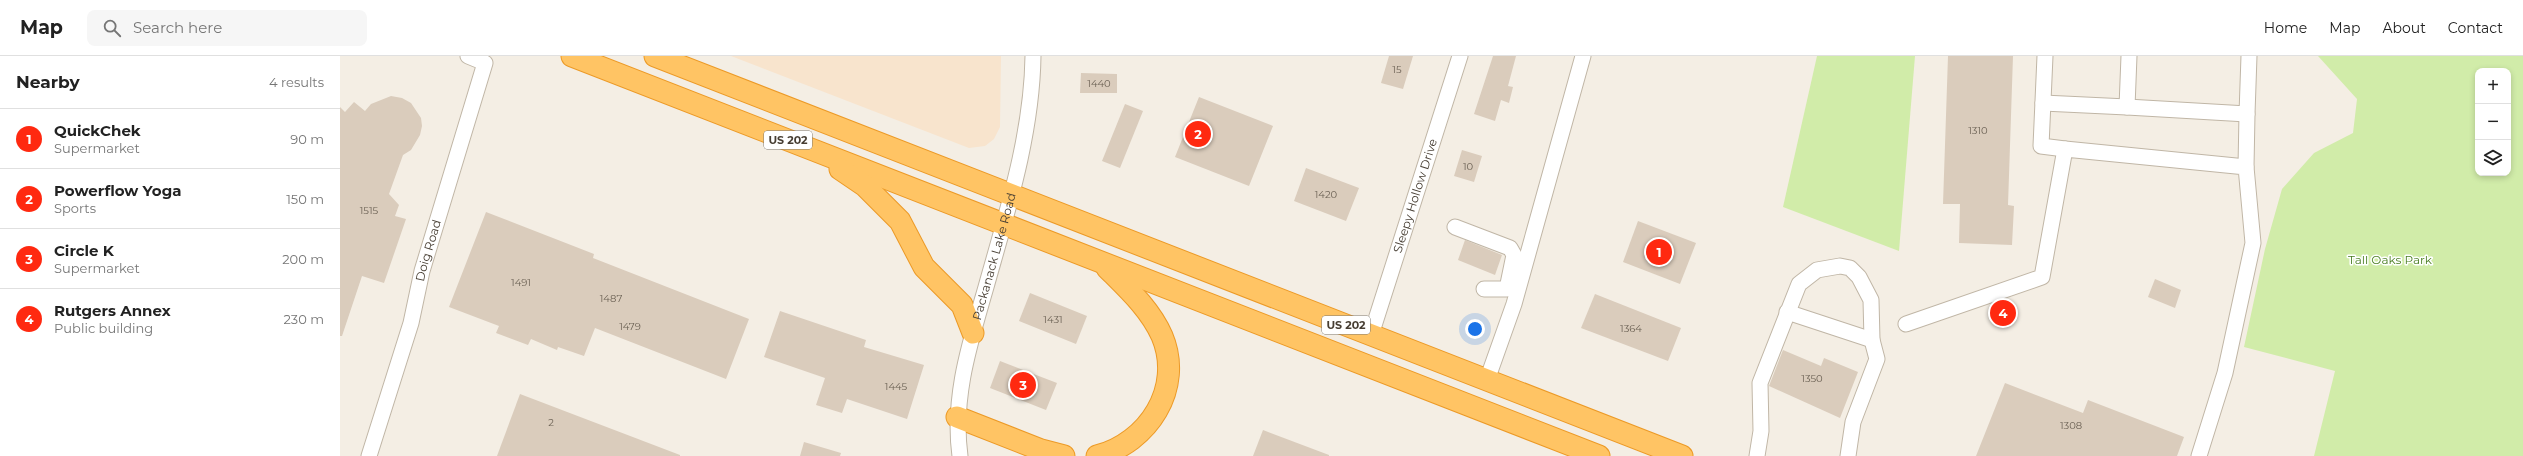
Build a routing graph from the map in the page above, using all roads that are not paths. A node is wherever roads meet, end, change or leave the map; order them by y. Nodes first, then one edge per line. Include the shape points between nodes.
1 (468, 56) edge
2 (572, 56) edge
3 (655, 56) edge
4 (1033, 56) edge
5 (1460, 56) edge
6 (1583, 56) edge
7 (2045, 56) edge
8 (2130, 56) edge
9 (2249, 56) edge
10 (2042, 104) junction
11 (2127, 108) junction
12 (2247, 114) junction
13 (808, 148) junction
14 (2066, 150) junction
15 (2246, 167) junction
16 (1011, 194) junction
17 (1003, 224) junction
18 (1455, 227) dead end
19 (1102, 264) junction
20 (1484, 289) dead end
21 (1787, 312) junction
22 (1906, 324) dead end
23 (973, 333) junction
24 (1371, 335) junction
25 (1872, 340) junction
26 (1486, 380) junction
27 (957, 417) junction
28 (369, 456) edge
29 (960, 456) edge
30 (1064, 456) edge
31 (1097, 456) edge
32 (1599, 456) edge
33 (1682, 456) edge
34 (1757, 456) edge
35 (1848, 456) edge
36 (2199, 456) edge

1 - 28 street, Doig Road via 485,62 422,271 411,323
2 - 13 highway, US 202
3 - 16 highway, US 202
4 - 16 street, Packanack Lake Road via 1025,130
5 - 24 street, Sleepy Hollow Drive
6 - 26 street via 1514,304
7 - 10 street
8 - 11 street
9 - 12 street
10 - 11 street
10 - 14 street via 2041,146
11 - 12 street
12 - 15 street
13 - 17 highway, US 202
13 - 23 highway via 865,186 900,221 924,267 962,305
14 - 15 street
14 - 22 street via 2042,277
15 - 36 street via 2253,243 2225,373
16 - 17 street, Packanack Lake Road
16 - 24 highway, US 202
17 - 19 highway, US 202
17 - 23 street, Packanack Lake Road
18 - 20 street via 1513,251 1507,289
19 - 31 highway via 1147,309 1162,335 1168,360 1167,385 1163,399 1149,423 1133,440
19 - 32 highway, US 202
21 - 25 street
21 - 25 street via 1799,284 1808,275 1817,270 1834,267 1850,268 1859,277 1871,300
21 - 34 street via 1760,382 1761,431
23 - 27 street, Packanack Lake Road via 962,375
24 - 26 highway, US 202
25 - 35 street via 1877,360 1853,422
26 - 33 highway, US 202
27 - 29 street, Packanack Lake Road
27 - 30 highway via 1041,450

